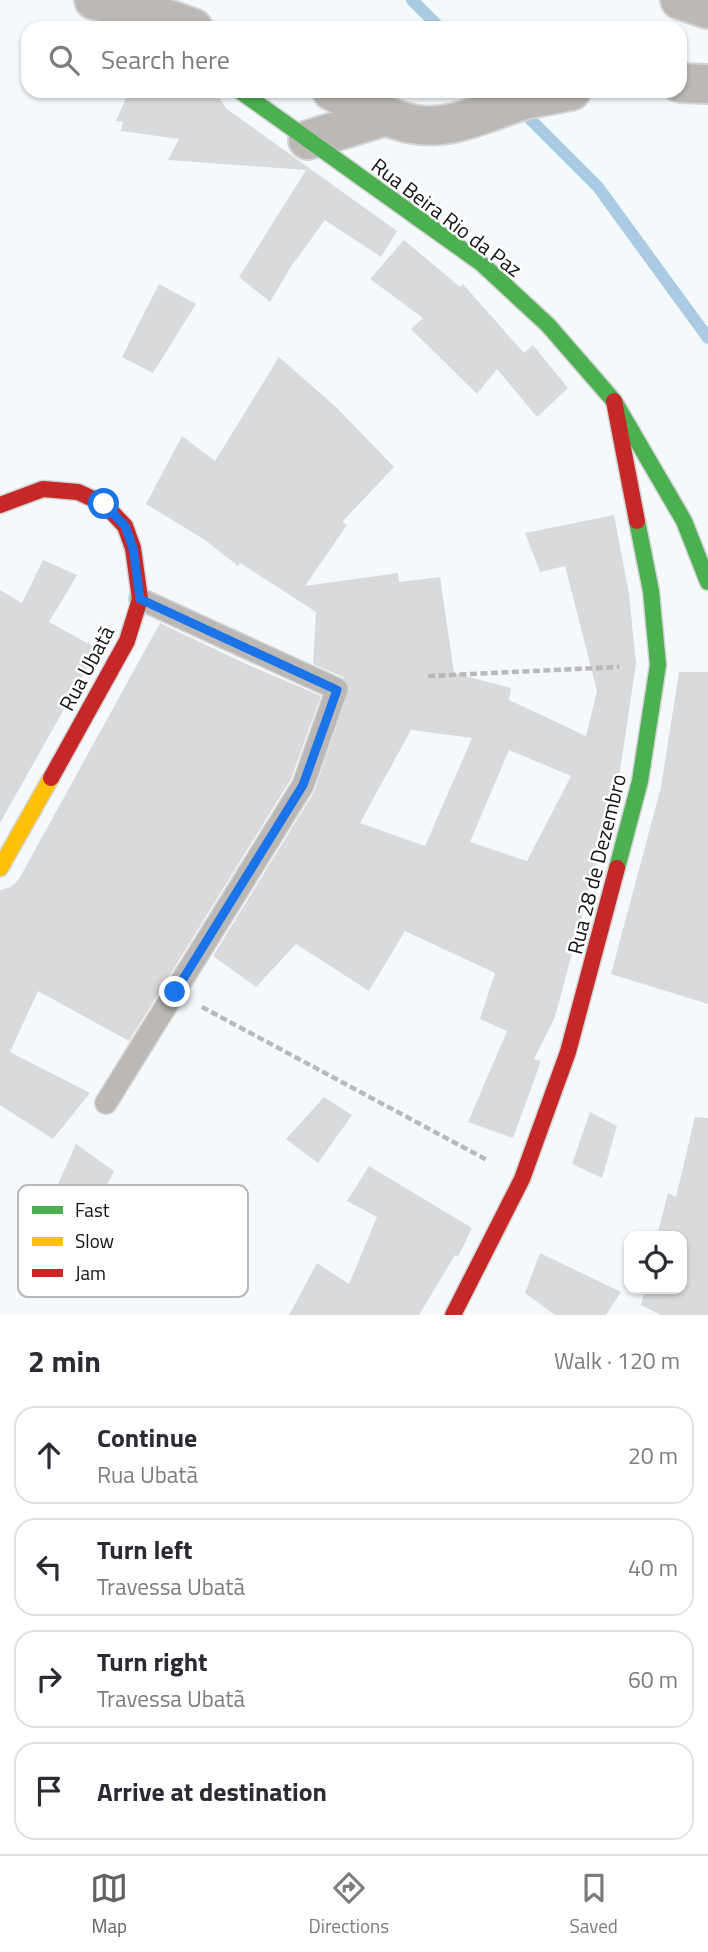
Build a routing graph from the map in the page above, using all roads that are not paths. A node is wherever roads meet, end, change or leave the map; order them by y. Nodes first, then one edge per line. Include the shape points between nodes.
1 (93, 0) edge
2 (680, 0) edge
3 (708, 9) edge
4 (173, 21) edge
5 (687, 83) edge
6 (708, 84) edge
7 (250, 98) edge
8 (347, 98) edge
9 (534, 98) edge
10 (386, 116) junction
11 (308, 140) junction
12 (614, 401) junction
13 (0, 505) edge
14 (708, 582) edge
15 (140, 599) junction
16 (0, 868) edge
17 (106, 1104) dead end
18 (453, 1315) edge

1 - 4 street
2 - 3 street
5 - 6 street
7 - 11 street, Rua Beira Rio da Paz
8 - 10 street
9 - 10 street via 435,125
10 - 11 street
11 - 12 street, Rua Beira Rio da Paz via 481,263 548,325
12 - 14 street, Rua Beira Rio da Paz via 684,521
12 - 18 street, Rua 28 de Dezembro via 651,591 658,665 640,781 568,1052 522,1179
13 - 15 street, Rua Ubatã via 43,489 78,492 104,504 125,526
15 - 16 street, Rua Ubatã via 127,641
15 - 17 lane via 337,690 303,785

